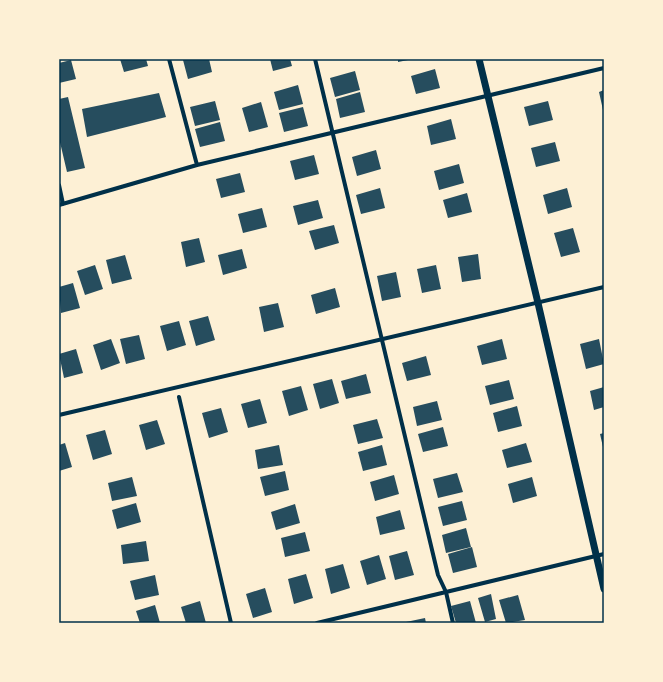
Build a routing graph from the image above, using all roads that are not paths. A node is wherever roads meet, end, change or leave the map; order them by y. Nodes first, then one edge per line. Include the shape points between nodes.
1 (169, 59) edge
2 (315, 59) edge
3 (479, 59) edge
4 (604, 68) edge
5 (488, 95) junction
6 (332, 132) junction
7 (197, 165) junction
8 (59, 185) edge
9 (61, 205) edge
10 (604, 287) edge
11 (538, 303) junction
12 (381, 340) junction
13 (179, 397) dead end
14 (59, 415) edge
15 (600, 555) edge
16 (604, 589) edge
17 (446, 592) junction
18 (231, 623) edge
19 (317, 623) edge
20 (453, 623) edge

1 - 7 street
2 - 6 street
3 - 5 street
4 - 5 street
5 - 6 street
5 - 11 street
6 - 7 street
6 - 12 street
7 - 9 street
8 - 9 street
10 - 11 street
11 - 12 street
11 - 15 street
12 - 14 street
12 - 17 street via 438,575
13 - 18 street
15 - 16 street
15 - 17 street
17 - 19 street
17 - 20 street

